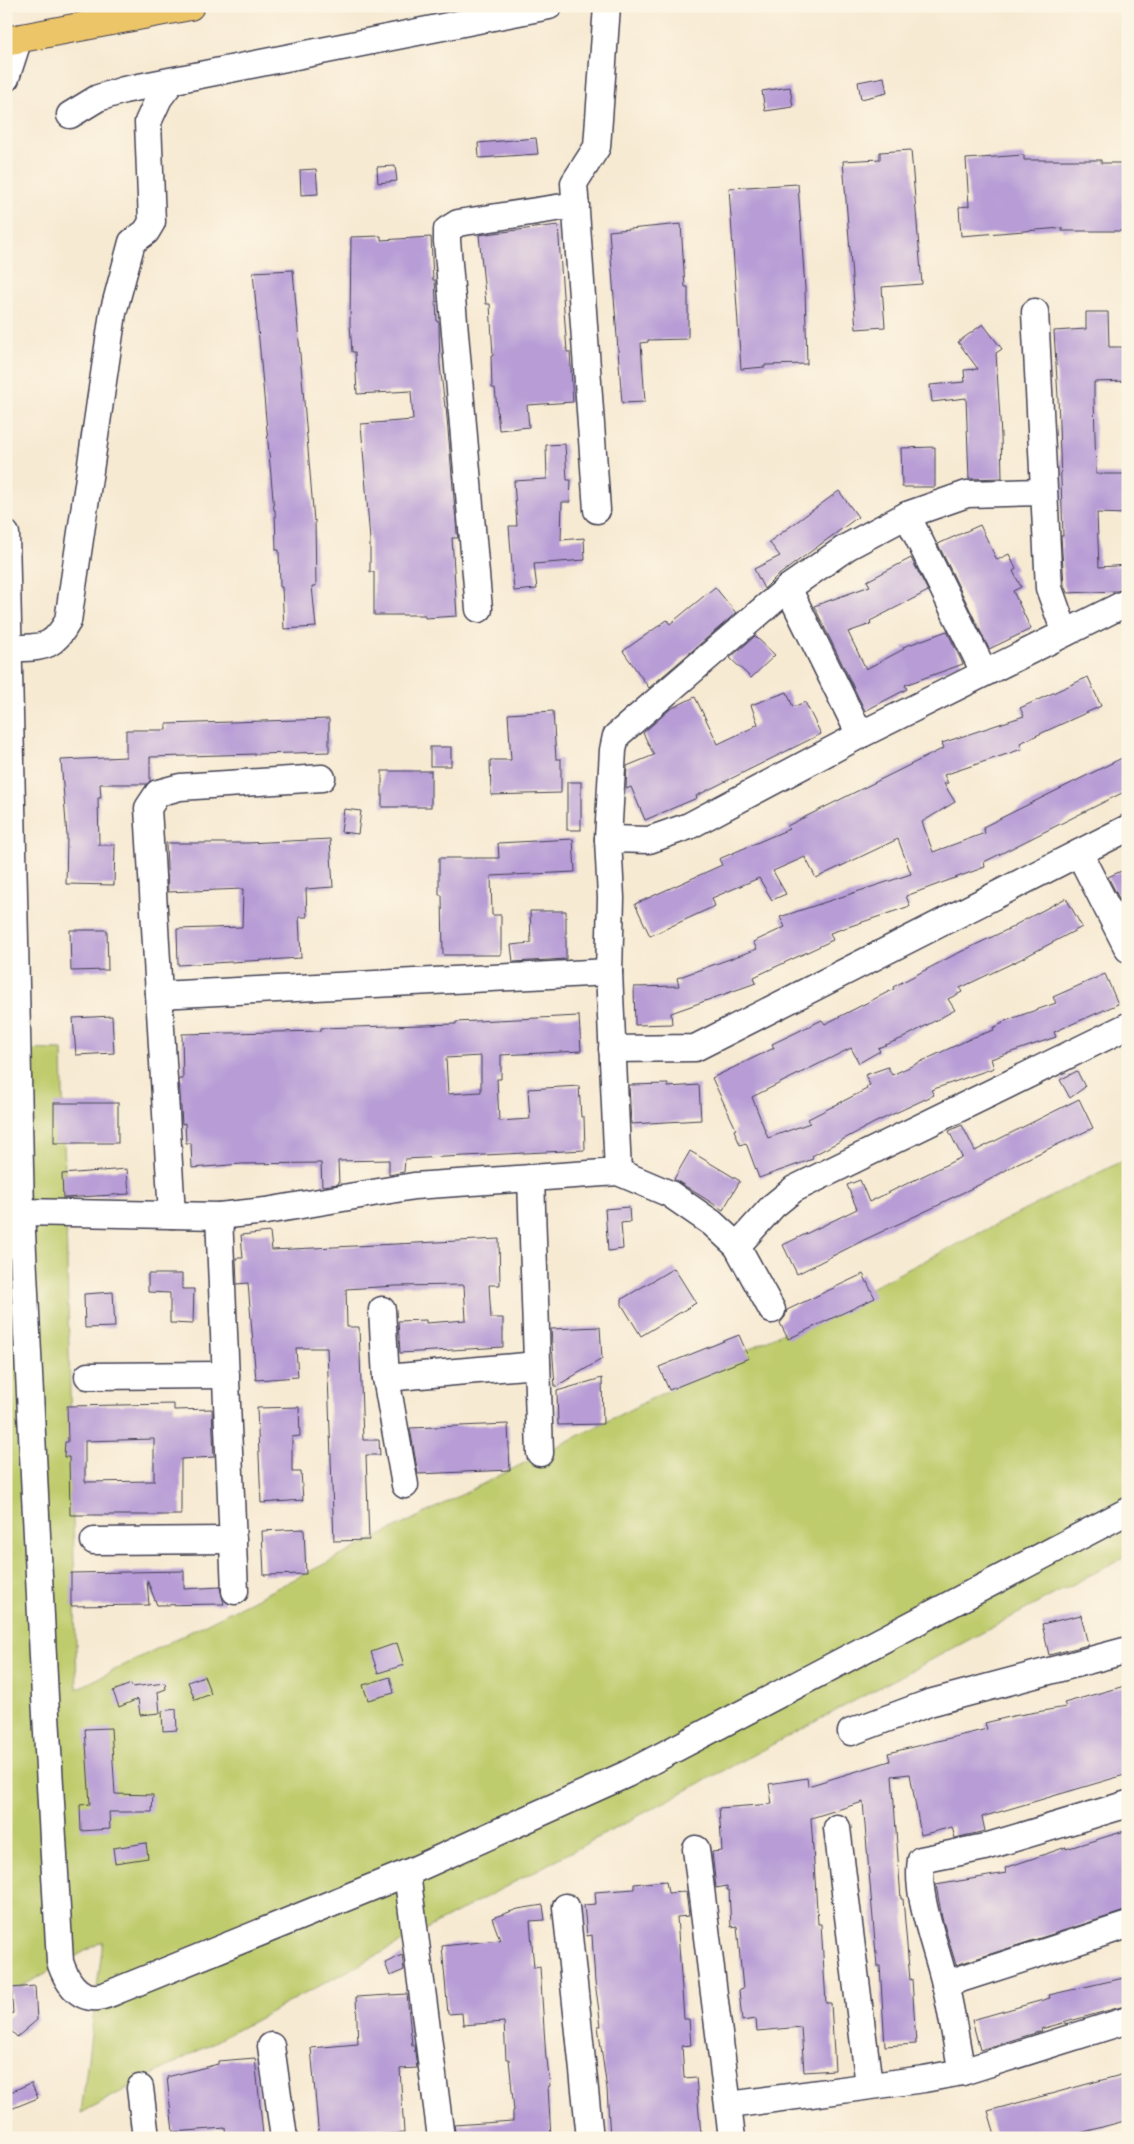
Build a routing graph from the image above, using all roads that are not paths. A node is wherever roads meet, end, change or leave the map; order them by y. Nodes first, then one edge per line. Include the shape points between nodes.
1 (190, 6) edge
2 (548, 6) edge
3 (607, 6) edge
4 (13, 39) edge
5 (6, 78) edge
6 (172, 81) junction
7 (70, 115) dead end
8 (576, 205) junction
9 (1035, 312) dead end
10 (1043, 492) junction
11 (598, 510) dead end
12 (907, 515) junction
13 (6, 534) edge
14 (788, 588) junction
15 (1128, 602) edge
16 (479, 609) dead end
17 (1065, 633) junction
18 (9, 649) junction
19 (984, 672) junction
20 (860, 735) junction
21 (322, 778) dead end
22 (1128, 828) edge
23 (608, 839) junction
24 (1079, 853) junction
25 (1128, 949) edge
26 (608, 972) junction
27 (159, 995) junction
28 (1128, 1026) edge
29 (612, 1049) junction
30 (618, 1172) junction
31 (531, 1178) junction
32 (21, 1212) junction
33 (172, 1215) junction
34 (219, 1216) junction
35 (737, 1246) junction
36 (382, 1310) dead end
37 (772, 1310) dead end
38 (537, 1365) junction
39 (226, 1375) junction
40 (88, 1376) dead end
41 (386, 1378) junction
42 (540, 1453) dead end
43 (404, 1485) dead end
44 (1128, 1511) edge
45 (233, 1540) junction
46 (94, 1541) dead end
47 (235, 1591) dead end
48 (1128, 1650) edge
49 (851, 1732) dead end
50 (1128, 1804) edge
51 (837, 1828) dead end
52 (696, 1849) dead end
53 (407, 1874) junction
54 (566, 1907) dead end
55 (1128, 1925) edge
56 (945, 1984) junction
57 (1128, 2020) edge
58 (271, 2046) dead end
59 (962, 2072) junction
60 (869, 2085) junction
61 (140, 2088) dead end
62 (729, 2105) junction
63 (146, 2138) edge
64 (284, 2138) edge
65 (441, 2138) edge
66 (590, 2138) edge
67 (732, 2138) edge

1 - 4 highway
2 - 6 street
3 - 8 street via 597,147 574,183
4 - 5 street
6 - 7 street via 98,98
6 - 18 street via 159,98 148,122 152,222 146,232 132,242 113,313 68,621 51,644
8 - 11 street
8 - 16 street via 458,223 447,230
9 - 10 street
10 - 12 street via 968,494
10 - 17 street via 1049,588
12 - 14 street via 848,547
12 - 19 street
13 - 18 street
14 - 20 street
14 - 23 street via 616,736
15 - 17 street
17 - 19 street
18 - 32 street
19 - 20 street
20 - 23 street via 689,826 649,840
21 - 27 street via 180,787 158,793 148,808
22 - 24 street
23 - 26 street via 611,898
24 - 25 street
24 - 29 street via 695,1048
26 - 27 street
26 - 29 street
27 - 33 street
28 - 35 street via 794,1190 773,1206
29 - 30 street
30 - 31 street
30 - 35 street via 670,1194 712,1223
31 - 34 street via 414,1186
31 - 38 street
32 - 33 street
32 - 53 street via 60,1962 65,1978 82,1994 98,1997
33 - 34 street
34 - 39 street
35 - 37 street
36 - 41 street
38 - 41 street
38 - 42 street
39 - 40 street
39 - 45 street
41 - 43 street
44 - 53 street via 627,1774
45 - 46 street
45 - 47 street
48 - 49 street via 928,1703
50 - 56 street via 985,1847 921,1860 919,1871 923,1896
51 - 60 street
52 - 62 street
53 - 65 street
54 - 66 street
55 - 56 street
56 - 59 street
57 - 59 street
58 - 64 street
59 - 60 street
60 - 62 street
61 - 63 street
62 - 67 street

